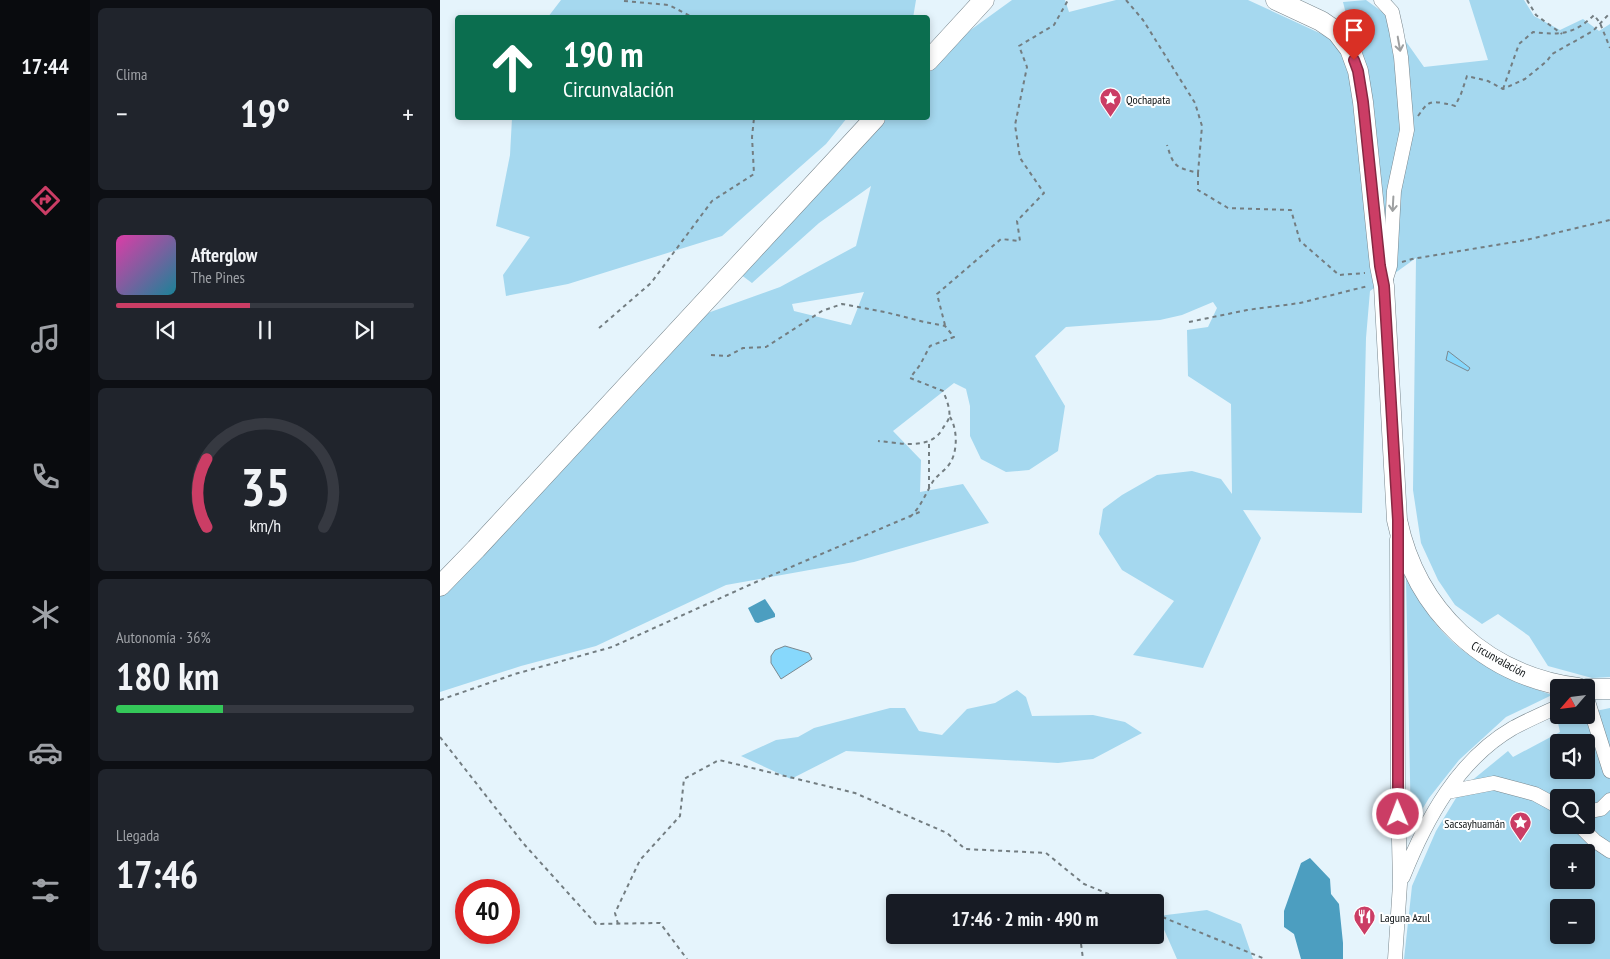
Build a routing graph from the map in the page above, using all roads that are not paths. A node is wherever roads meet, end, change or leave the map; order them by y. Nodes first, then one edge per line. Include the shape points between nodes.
1 (984, 0) edge
2 (1276, 0) edge
3 (1381, 0) edge
4 (930, 59) edge
5 (873, 120) edge
6 (1374, 284) junction
7 (1398, 520) junction
8 (440, 586) edge
9 (1550, 682) edge
10 (1550, 710) edge
11 (1595, 711) edge
12 (1610, 772) edge
13 (1447, 792) junction
14 (1610, 800) edge
15 (1550, 802) edge
16 (1595, 810) edge
17 (1588, 834) edge
18 (1610, 851) edge
19 (1400, 884) junction
20 (1396, 959) edge

1 - 4 highway
2 - 6 highway, Circunvalación via 1337,32 1350,49 1358,71 1380,266
3 -> 6 street via 1392,12 1396,30 1407,130 1394,191 1390,266
5 - 8 highway
6 - 7 highway, Circunvalación
7 - 9 highway, Circunvalación via 1414,573 1434,607 1457,632 1512,668
7 - 19 street
10 - 13 street via 1513,728 1488,746 1462,771
11 - 12 street
13 - 15 street via 1494,782 1535,794
13 - 19 street via 1414,847
14 - 16 street
17 - 18 street
19 - 20 street

